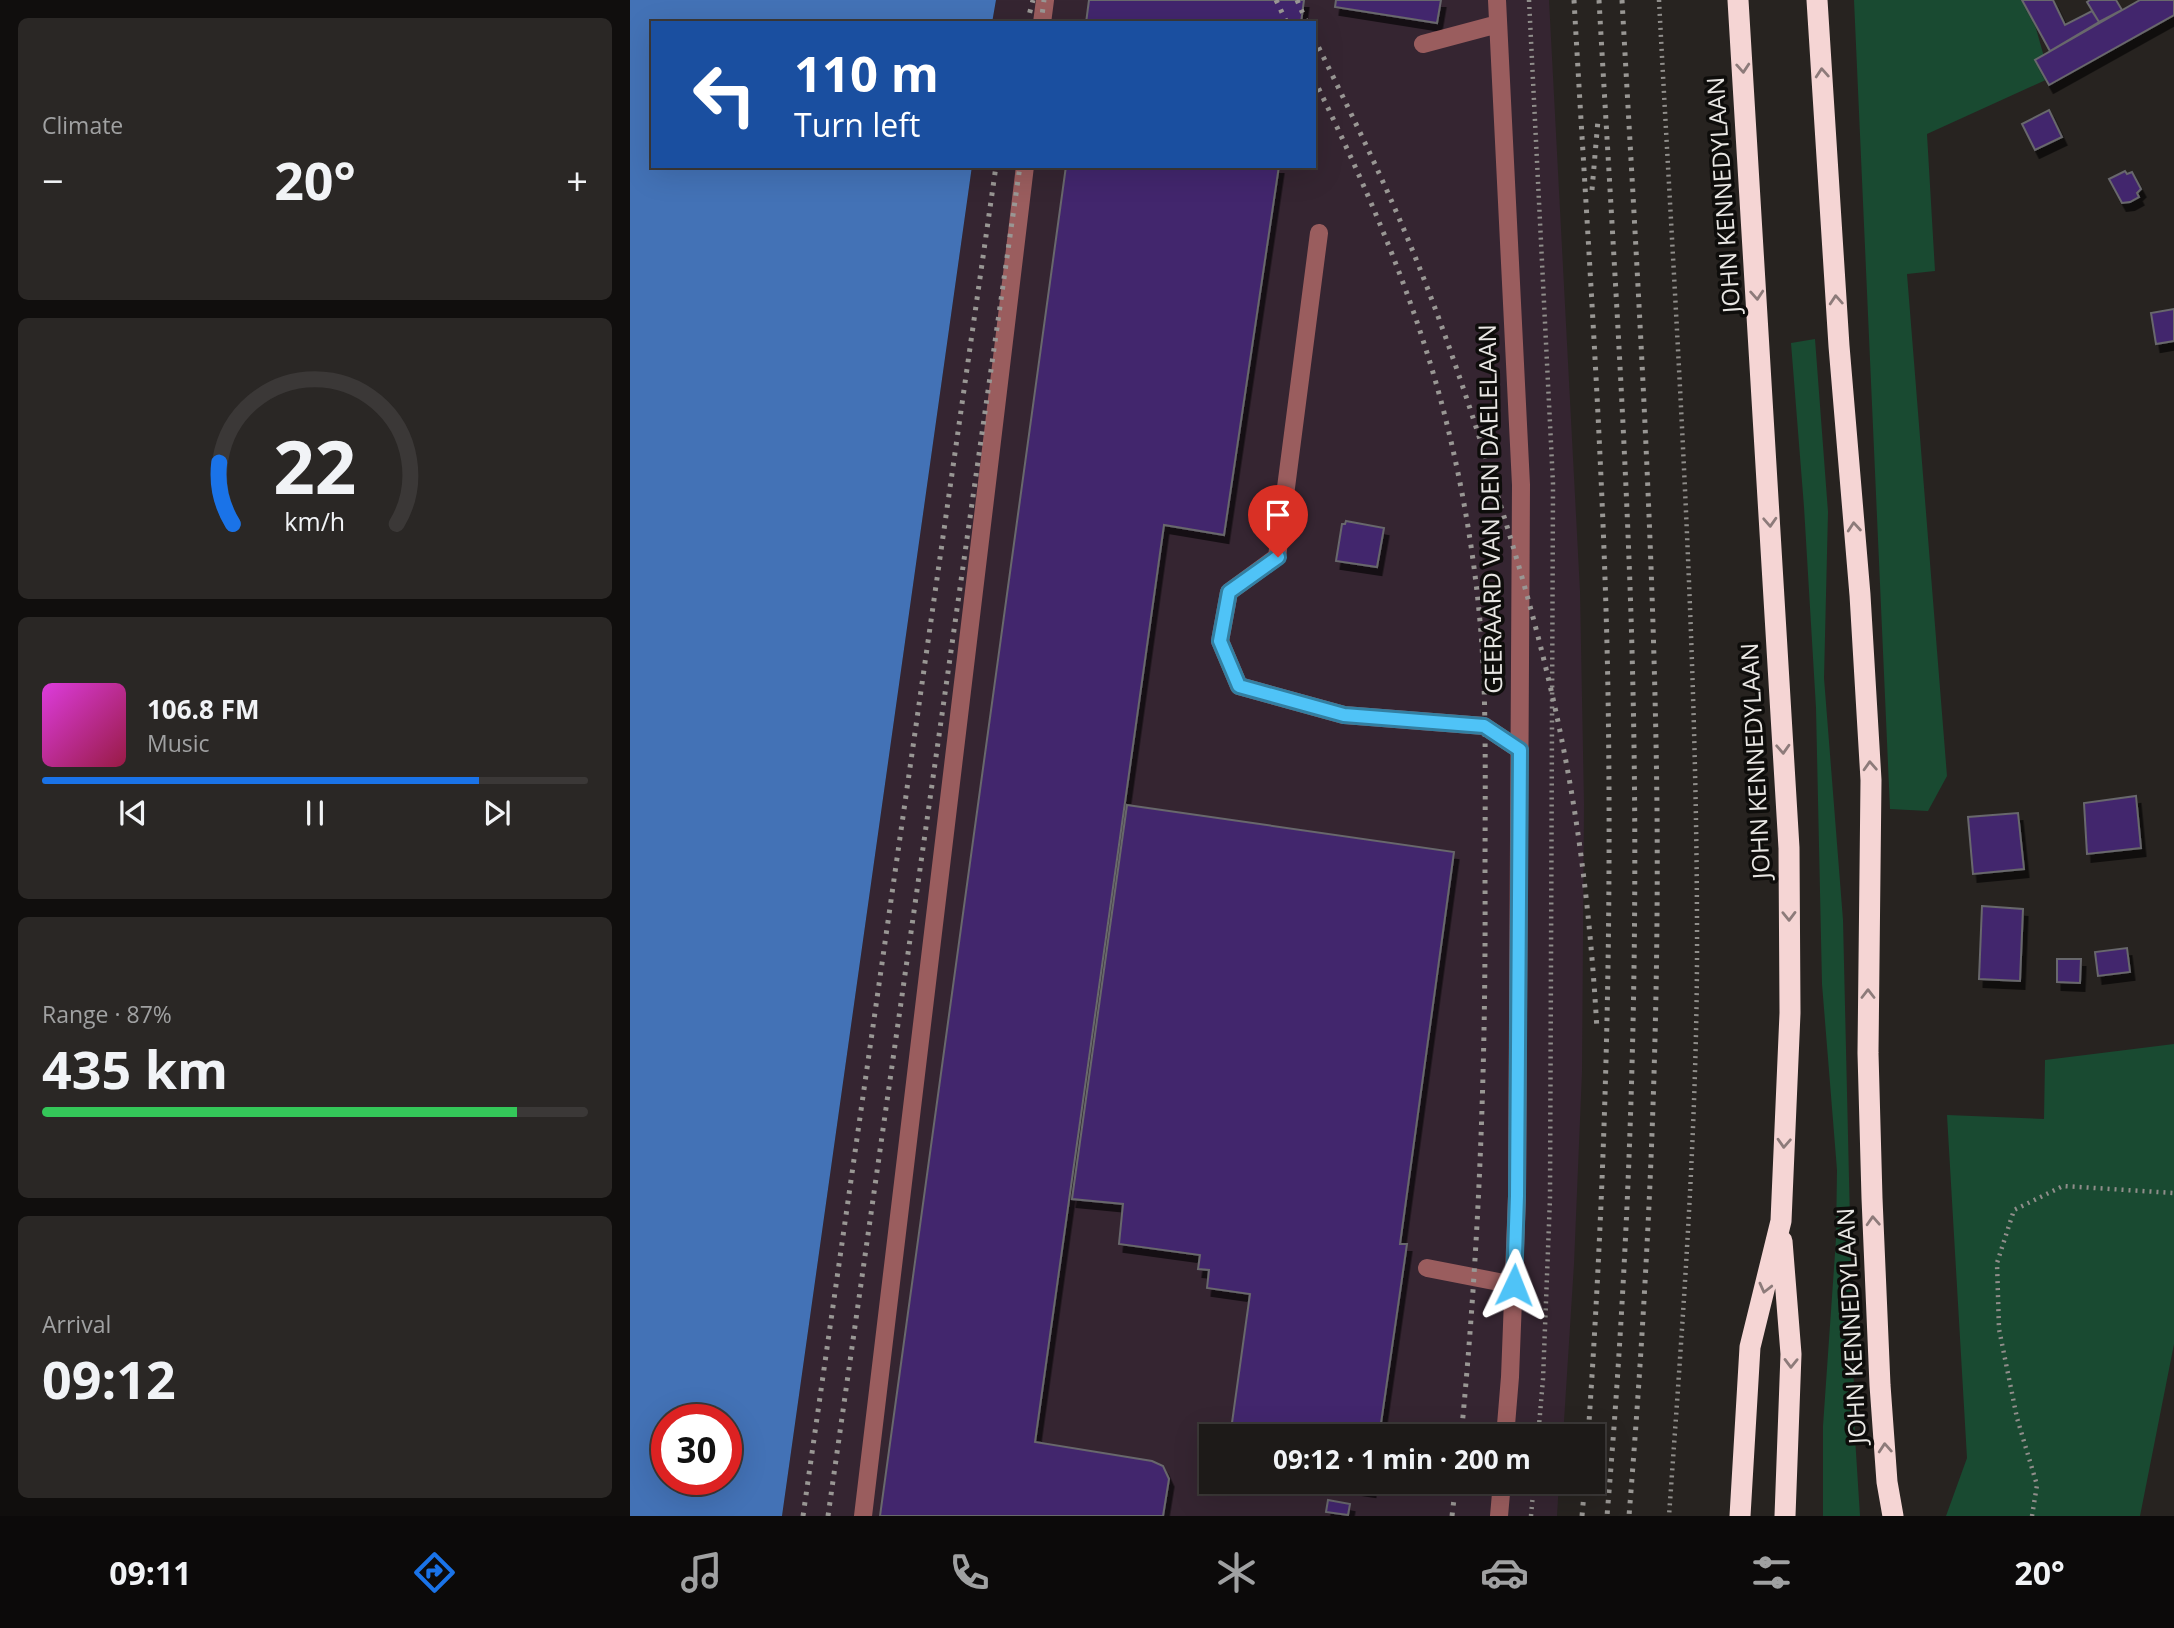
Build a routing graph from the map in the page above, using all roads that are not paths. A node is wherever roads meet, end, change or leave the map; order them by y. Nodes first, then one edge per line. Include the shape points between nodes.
1 (1045, 0) edge
2 (1497, 0) edge
3 (1738, 0) edge
4 (1817, 0) edge
5 (1042, 21) edge
6 (1498, 24) junction
7 (1423, 44) dead end
8 (1025, 168) edge
9 (1319, 233) dead end
10 (1520, 750) junction
11 (1781, 1222) junction
12 (1427, 1268) dead end
13 (1514, 1285) junction
14 (1506, 1424) edge
15 (1501, 1494) edge
16 (863, 1516) edge
17 (1499, 1516) edge
18 (1740, 1516) edge
19 (1785, 1516) edge
20 (1893, 1516) edge

1 - 5 street
2 - 6 street, GEERAARD VAN DEN DAELELAAN
3 -> 11 highway, JOHN KENNEDYLAAN via 1789,848 1790,1013
20 -> 4 highway, JOHN KENNEDYLAAN via 1880,1385 1872,1198 1868,1054 1871,780
6 - 7 street
6 - 10 street, GEERAARD VAN DEN DAELELAAN via 1521,485
8 - 16 street
9 - 10 street via 1278,557 1229,592 1220,641 1239,686 1344,715 1484,726
10 - 13 street, GEERAARD VAN DEN DAELELAAN
11 -> 18 highway, JOHN KENNEDYLAAN via 1750,1347
11 -> 19 highway via 1791,1354
12 - 13 street
13 - 14 street, GEERAARD VAN DEN DAELELAAN
15 - 17 street

